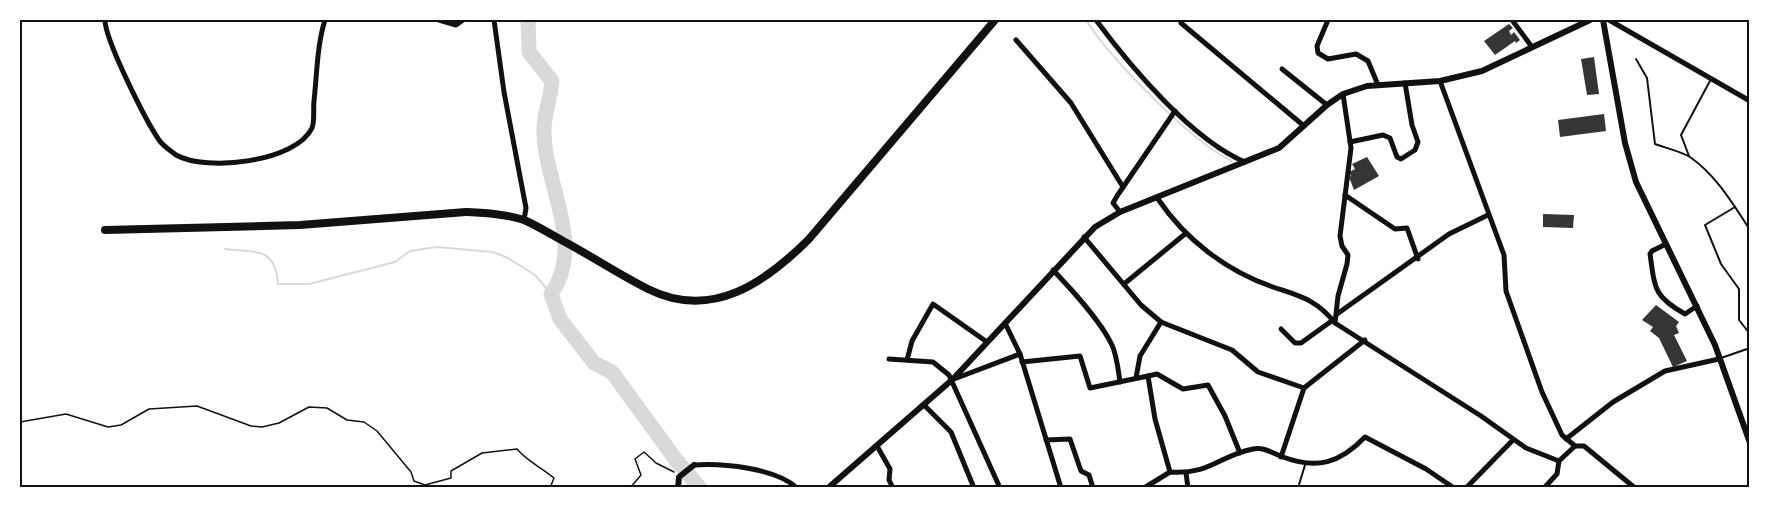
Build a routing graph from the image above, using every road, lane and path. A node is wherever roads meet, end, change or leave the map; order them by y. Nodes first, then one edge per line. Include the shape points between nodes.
1 (105, 20) edge
2 (326, 20) edge
3 (439, 20) edge
4 (463, 20) edge
5 (494, 20) edge
6 (995, 20) edge
7 (1096, 20) edge
8 (1328, 20) edge
9 (1512, 20) edge
10 (1590, 20) edge
11 (1603, 20) edge
12 (1609, 20) edge
13 (1181, 23) dead end
14 (1016, 40) dead end
15 (1532, 47) junction
16 (1636, 58) dead end
17 (1282, 69) dead end
18 (1711, 79) junction
19 (1440, 81) junction
20 (1405, 83) junction
21 (1378, 86) junction
22 (1343, 94) junction
23 (1748, 99) edge
24 (1327, 105) junction
25 (1175, 112) junction
26 (1304, 126) junction
27 (1350, 142) junction
28 (1689, 157) junction
29 (1247, 163) junction
30 (1123, 187) junction
31 (1345, 195) junction
32 (1158, 198) junction
33 (1735, 207) junction
34 (1120, 212) junction
35 (1488, 215) junction
36 (524, 220) junction
37 (105, 230) dead end
38 (1749, 230) edge
39 (1185, 234) junction
40 (1084, 237) junction
41 (1666, 244) junction
42 (1418, 259) junction
43 (1053, 270) junction
44 (1124, 284) junction
45 (1697, 306) junction
46 (1335, 319) junction
47 (1161, 322) junction
48 (1005, 323) junction
49 (1281, 329) dead end
50 (1749, 334) edge
51 (1365, 340) junction
52 (987, 342) junction
53 (1749, 348) edge
54 (1020, 354) junction
55 (1719, 359) junction
56 (889, 360) dead end
57 (907, 360) junction
58 (1022, 362) junction
59 (1148, 376) junction
60 (1136, 378) junction
61 (953, 379) junction
62 (1120, 382) junction
63 (1305, 388) junction
64 (924, 405) junction
65 (20, 422) edge
66 (1566, 439) junction
67 (1046, 440) junction
68 (1513, 440) junction
69 (1749, 443) edge
70 (877, 446) junction
71 (1575, 446) junction
72 (1240, 453) junction
73 (1281, 456) junction
74 (1558, 461) junction
75 (694, 465) joint
76 (1305, 465) junction
77 (1170, 472) junction
78 (1186, 473) junction
79 (677, 474) junction
80 (550, 488) edge
81 (630, 488) edge
82 (678, 488) edge
83 (797, 488) edge
84 (828, 488) edge
85 (893, 488) edge
86 (974, 488) edge
87 (1000, 488) edge
88 (1061, 488) edge
89 (1093, 488) edge
90 (1144, 488) edge
91 (1188, 488) edge
92 (1298, 488) edge
93 (1454, 488) edge
94 (1466, 488) edge
95 (1544, 488) edge
96 (1635, 488) edge

1 - 2 street via 109,42 159,140 178,156 237,162 285,151 312,128 318,51
3 - 4 street via 456,25
5 - 36 street via 526,208
6 - 36 main road via 809,239 781,267 754,286 718,299 686,301 650,291
7 - 25 street
8 - 21 street via 1318,53 1328,59 1356,54 1368,61
9 - 15 street
10 - 15 street
11 - 41 street via 1625,143 1636,182
12 - 18 street
13 - 26 street
14 - 30 street via 1071,103
15 - 19 street via 1482,71
16 - 28 lane via 1647,78 1655,144
17 - 24 street
18 - 23 street
18 - 28 lane via 1681,135
19 - 20 street
19 - 35 street
20 - 21 street
20 - 27 street via 1418,142 1415,150 1401,159 1390,138 1383,135
21 - 22 street
22 - 24 street
22 - 27 street
24 - 26 street
25 - 29 street via 1212,144
25 - 30 street
26 - 29 street via 1279,148
27 - 31 street
28 - 33 lane
29 - 32 street
30 - 34 street via 1113,204
31 - 42 street via 1395,229 1407,228
31 - 46 street via 1340,236 1348,255
32 - 34 street
32 - 39 street
33 - 38 lane
33 - 50 lane via 1705,225 1721,264 1739,289 1740,320
34 - 40 street
35 - 42 street via 1449,234
35 - 66 street via 1504,255 1506,291 1515,318 1552,418
36 - 37 main road via 466,212 300,225
39 - 44 street
39 - 46 street via 1217,258 1273,287 1296,292
40 - 43 street
40 - 44 street
41 - 45 street
41 - 45 street via 1650,255 1655,289 1666,304 1685,314
42 - 46 street
43 - 48 street
43 - 62 street via 1111,343
44 - 47 street
45 - 55 street
46 - 49 street via 1301,344 1295,344
46 - 51 street
47 - 60 street via 1140,356
47 - 63 street via 1232,350 1258,372
48 - 52 street
48 - 54 street
51 - 63 street
51 - 68 street
52 - 57 street via 933,304 912,341
52 - 61 street
53 - 55 lane
54 - 58 street
54 - 61 street
55 - 66 street via 1665,371 1613,402
55 - 69 street
56 - 57 street
57 - 61 street via 933,362
58 - 62 street via 1080,356 1090,388
58 - 67 street
59 - 60 street
59 - 72 street via 1157,374 1183,389 1208,385
59 - 77 street
60 - 62 street
61 - 64 street
61 - 87 street
63 - 73 street
64 - 70 street
64 - 86 street via 951,432
65 - 80 path via 66,414 108,427 121,425 148,409 197,406 262,427 279,423 309,406 327,408 347,420 364,422 376,431 411,472 414,481 425,485 451,478 451,471 482,453 517,449 528,462 554,478
66 - 71 street
67 - 88 street
67 - 89 street via 1070,439 1081,471 1089,475
68 - 74 street
68 - 94 street
70 - 84 street
70 - 85 street via 890,469
71 - 74 street
71 - 96 street via 1584,446
72 - 73 street via 1263,448
72 - 78 street via 1202,471
73 - 76 street
74 - 95 street via 1557,474
75 - 79 street
75 - 83 street via 767,472 789,480
76 - 92 lane
76 - 93 street via 1336,460 1365,437
77 - 78 street
77 - 90 street
78 - 91 street
79 - 81 path via 644,452 635,459 641,475
79 - 82 street

